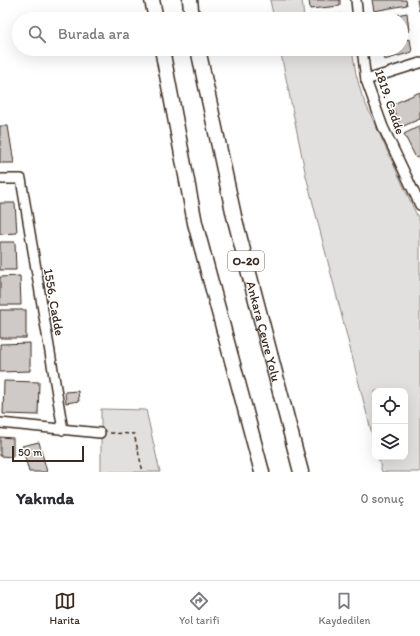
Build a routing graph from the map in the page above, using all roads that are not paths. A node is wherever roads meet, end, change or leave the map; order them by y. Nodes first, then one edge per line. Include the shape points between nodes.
1 (152, 0) edge
2 (190, 0) edge
3 (356, 0) edge
4 (155, 12) edge
5 (191, 12) edge
6 (357, 12) edge
7 (163, 56) edge
8 (200, 56) edge
9 (363, 56) edge
10 (420, 63) edge
11 (366, 80) junction
12 (0, 179) edge
13 (420, 205) edge
14 (0, 423) edge
15 (63, 430) junction
16 (100, 433) road end
17 (262, 472) edge
18 (301, 472) edge

1 - 4 highway
2 - 5 highway
3 - 6 street
7 - 17 highway, O-20 via 195,223
8 - 18 highway, Ankara Çevre Yolu / O-20 via 234,216
9 - 11 street, 1819. Cadde
10 - 11 street
11 - 13 street, 1819. Cadde via 383,127
12 - 15 street, 1556. Cadde via 21,179
14 - 15 street
15 - 16 street

